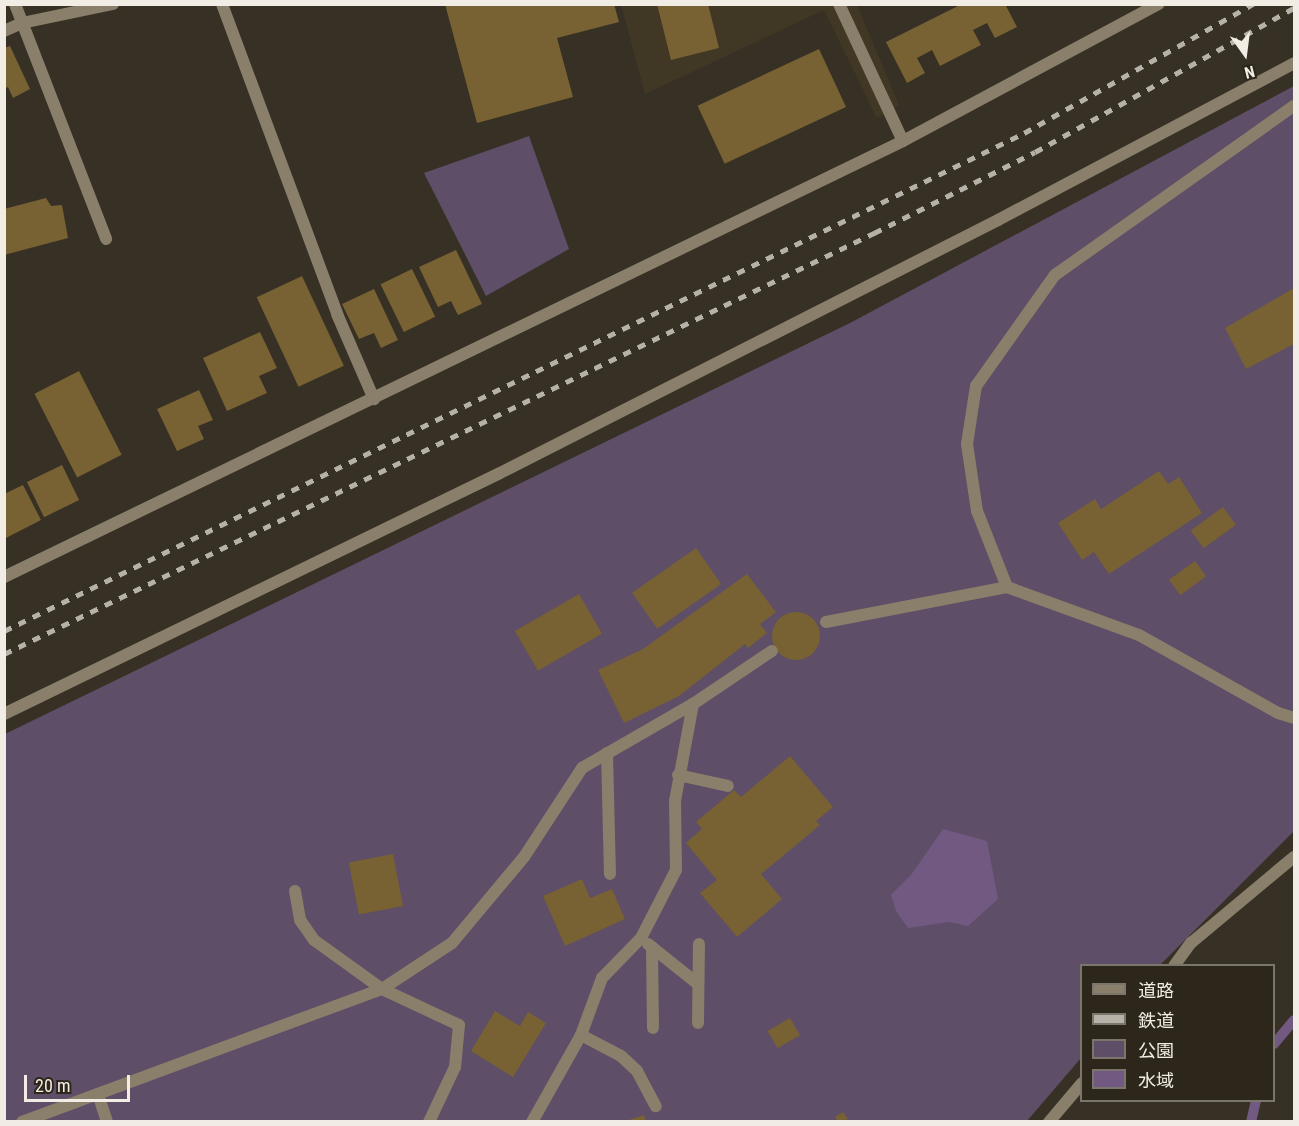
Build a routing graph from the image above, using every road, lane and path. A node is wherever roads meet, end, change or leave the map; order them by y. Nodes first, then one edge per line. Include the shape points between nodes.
1 (15, 4) edge
2 (114, 4) edge
3 (222, 4) edge
4 (838, 4) edge
5 (1159, 4) edge
6 (22, 23) junction
7 (4, 31) edge
8 (1294, 63) edge
9 (1294, 106) edge
10 (903, 141) junction
11 (106, 239) dead end
12 (374, 399) junction
13 (4, 577) edge
14 (1007, 587) junction
15 (826, 622) dead end
16 (772, 651) dead end
17 (693, 704) junction
18 (4, 714) edge
19 (1294, 718) edge
20 (608, 753) junction
21 (678, 776) junction
22 (728, 786) dead end
23 (1294, 856) edge
24 (610, 874) dead end
25 (295, 891) dead end
26 (641, 938) junction
27 (699, 944) dead end
28 (652, 947) junction
29 (1176, 964) edge
30 (698, 984) junction
31 (382, 989) junction
32 (698, 1023) dead end
33 (653, 1028) dead end
34 (581, 1035) junction
35 (1080, 1085) edge
36 (98, 1094) junction
37 (656, 1106) dead end
38 (22, 1122) edge
39 (107, 1122) edge
40 (429, 1122) edge
41 (532, 1122) edge
42 (1049, 1122) edge

1 - 6 street
2 - 6 street
3 - 12 street via 337,314
4 - 10 street
5 - 10 street
6 - 7 street
6 - 11 street
8 - 18 street via 998,220 500,473
9 - 14 street via 1054,275 976,386 968,444 977,511
10 - 12 street
12 - 13 street
14 - 15 street
14 - 19 street via 1139,635 1278,713
16 - 17 street
17 - 20 street
17 - 21 street
20 - 24 street
20 - 31 street via 582,768 524,857 452,943
21 - 22 street
21 - 26 street via 676,870
23 - 29 street via 1191,944
25 - 31 street via 300,920 314,940
26 - 28 street
26 - 34 street via 602,978
27 - 30 street
28 - 30 street
28 - 33 street
30 - 32 street
31 - 36 street
31 - 40 street via 459,1025 454,1067
34 - 37 street via 621,1056 637,1071
34 - 41 street
35 - 42 street
36 - 38 street
36 - 39 street

